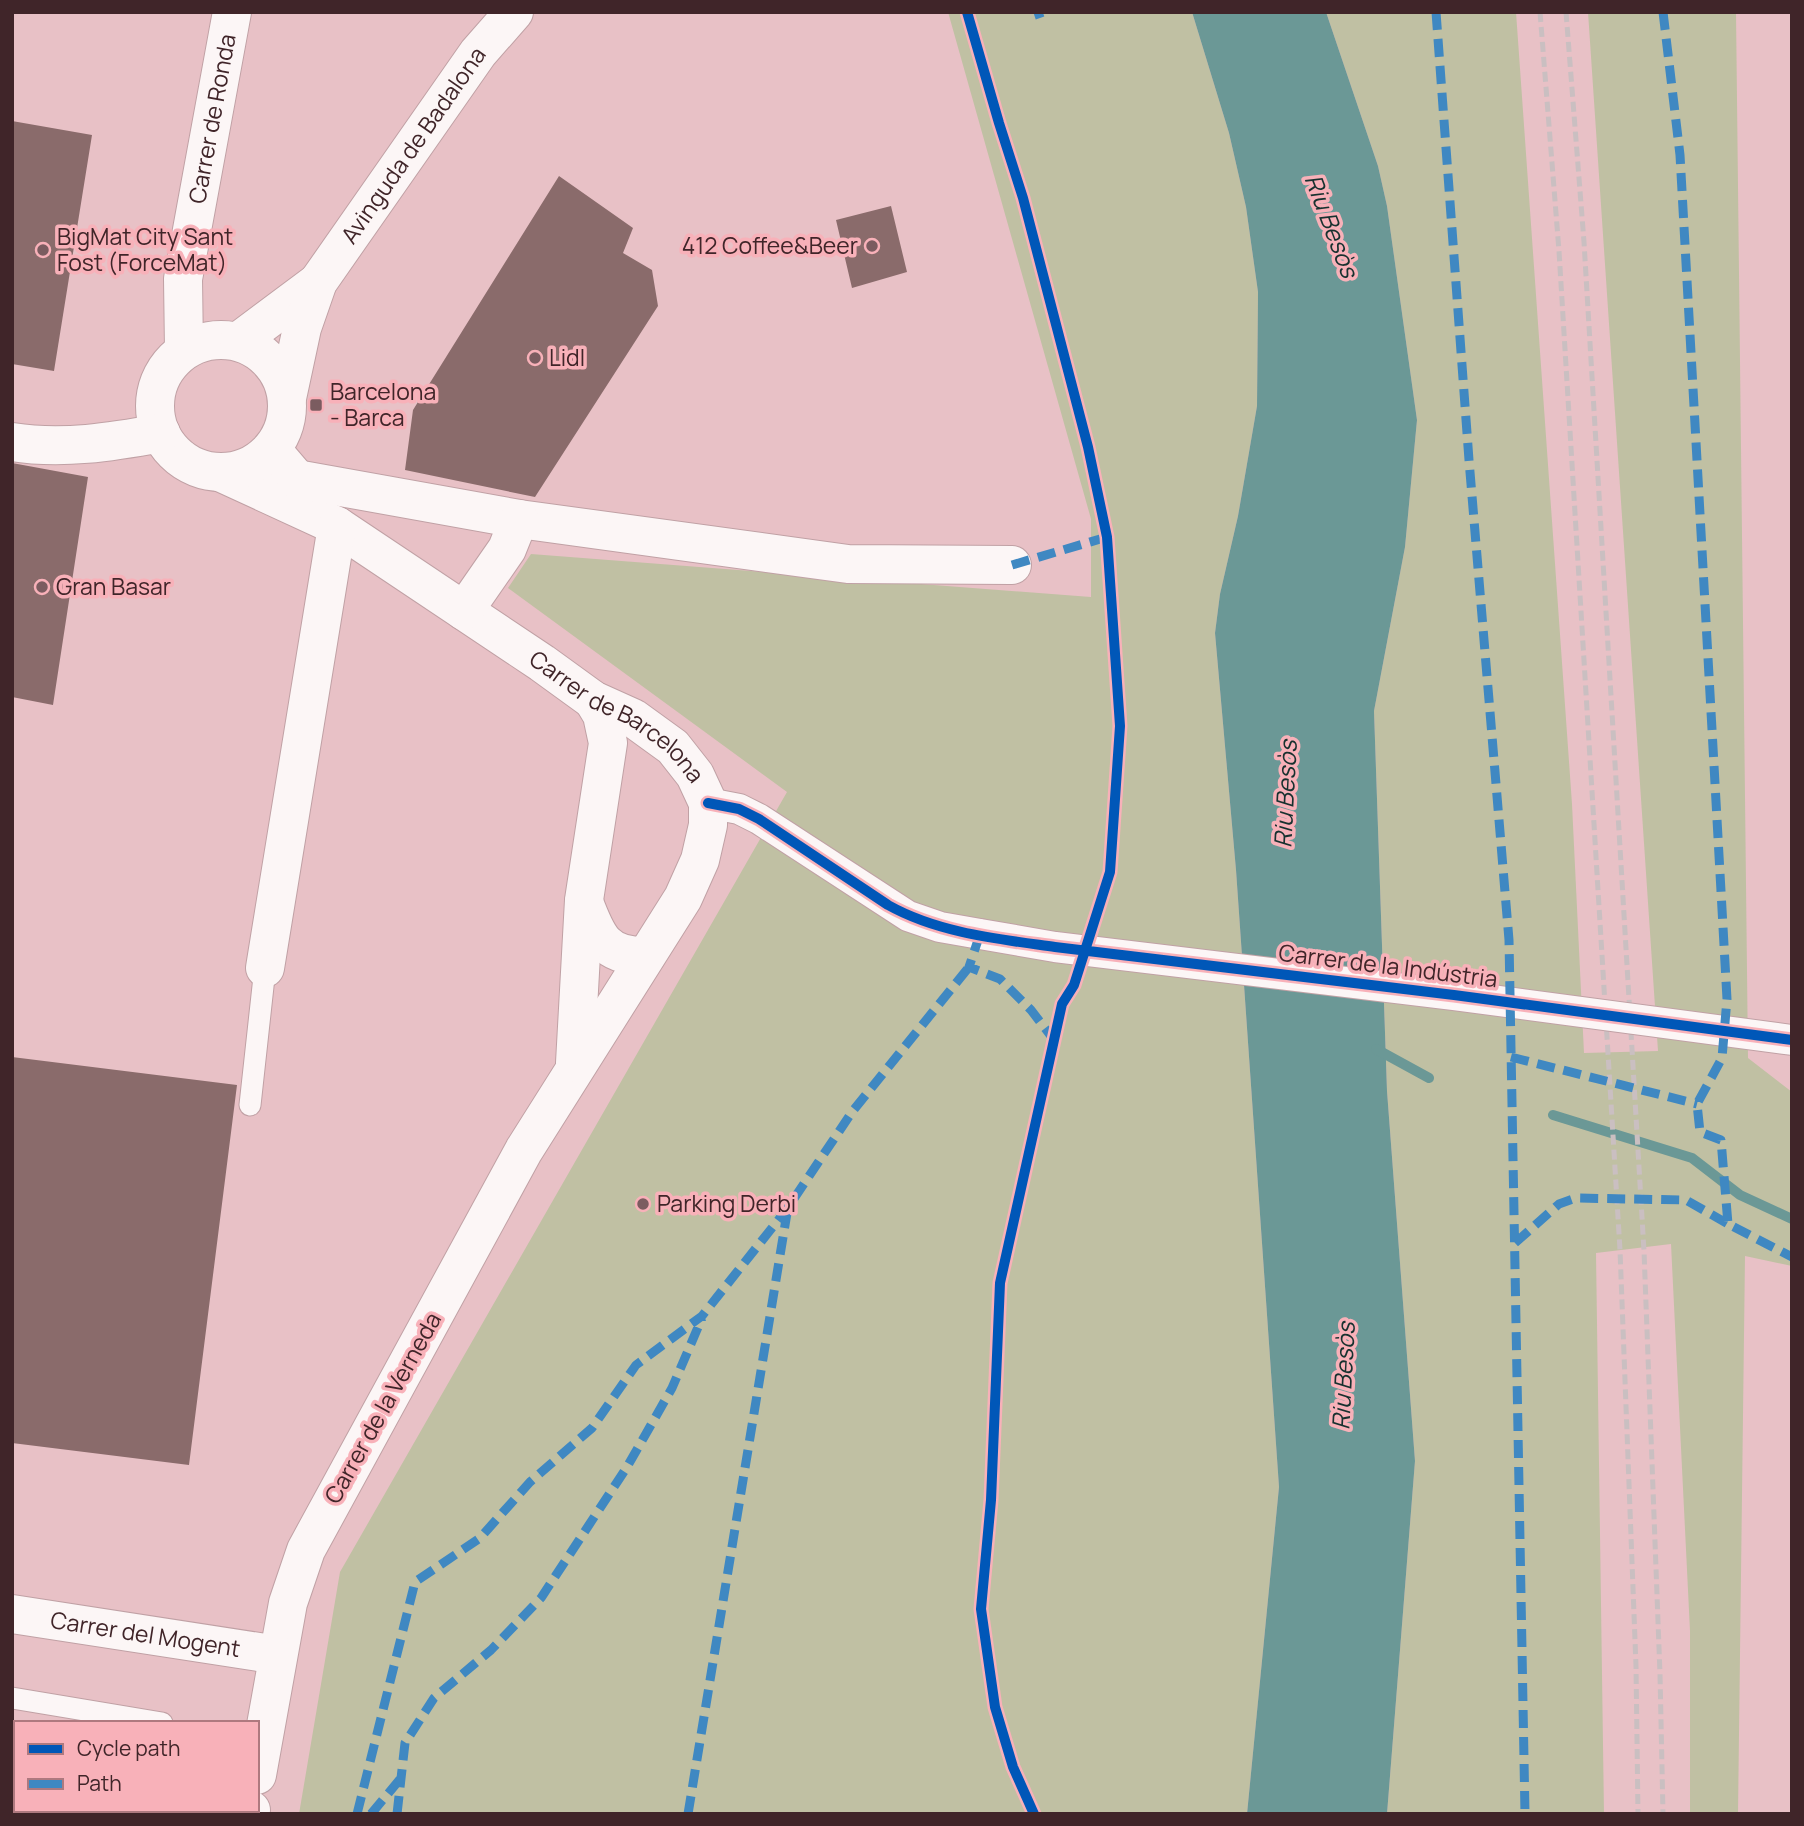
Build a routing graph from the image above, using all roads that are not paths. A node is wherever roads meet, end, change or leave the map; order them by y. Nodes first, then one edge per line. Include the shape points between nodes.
1 (232, 12) edge
2 (514, 12) edge
3 (318, 282) junction
4 (239, 341) junction
5 (184, 350) junction
6 (287, 398) junction
7 (161, 433) junction
8 (12, 442) edge
9 (272, 450) junction
10 (222, 472) junction
11 (296, 479) junction
12 (519, 519) junction
13 (337, 526) junction
14 (1012, 565) dead end
15 (464, 611) junction
16 (593, 700) junction
17 (708, 803) junction
18 (584, 900) junction
19 (980, 934) joint
20 (646, 956) junction
21 (265, 968) joint
22 (1792, 1040) edge
23 (575, 1067) junction
24 (250, 1105) dead end
25 (12, 1614) edge
26 (278, 1655) junction
27 (12, 1698) edge
28 (150, 1721) edge
29 (259, 1764) edge

1 - 5 street, Carrer de Ronda via 183,279
2 - 3 street, Avinguda de Badalona via 478,53
3 - 4 street, Avinguda de Badalona
3 - 6 street, Avinguda de Badalona via 302,328
4 - 5 street via 205,341
4 - 6 street via 260,351 281,376
5 - 7 street via 166,368 156,389 155,418
6 - 9 street via 286,421
7 - 8 street via 72,445
7 - 10 street via 178,457 199,469
9 - 10 street via 245,468
9 - 11 street, Carrer de Barcelona
10 - 13 street, Carrer de Barcelona
11 - 12 street
11 - 13 street, Carrer de Barcelona
12 - 14 street via 848,564
12 - 15 street via 507,549
13 - 15 street, Carrer de Barcelona
13 - 21 street
15 - 16 street, Carrer de Barcelona
16 - 17 street, Carrer de Barcelona via 633,718 673,747 695,775
16 - 18 street, Carrer de la Verneda via 602,715 608,743
17 - 19 street, Carrer de Barcelona via 739,809 759,819 908,916
17 - 20 street, Carrer de la Verneda via 700,860 683,898
18 - 20 street via 608,949 628,957
18 - 23 street, Carrer de la Verneda
19 - 22 street, Carrer de la Indústria, bridge
20 - 23 street, Carrer de la Verneda
21 - 24 lane
23 - 26 street, Carrer de la Verneda via 524,1150 306,1550 288,1603
25 - 26 street, Carrer del Mogent
26 - 29 street, Carrer de la Verneda
27 - 28 lane

